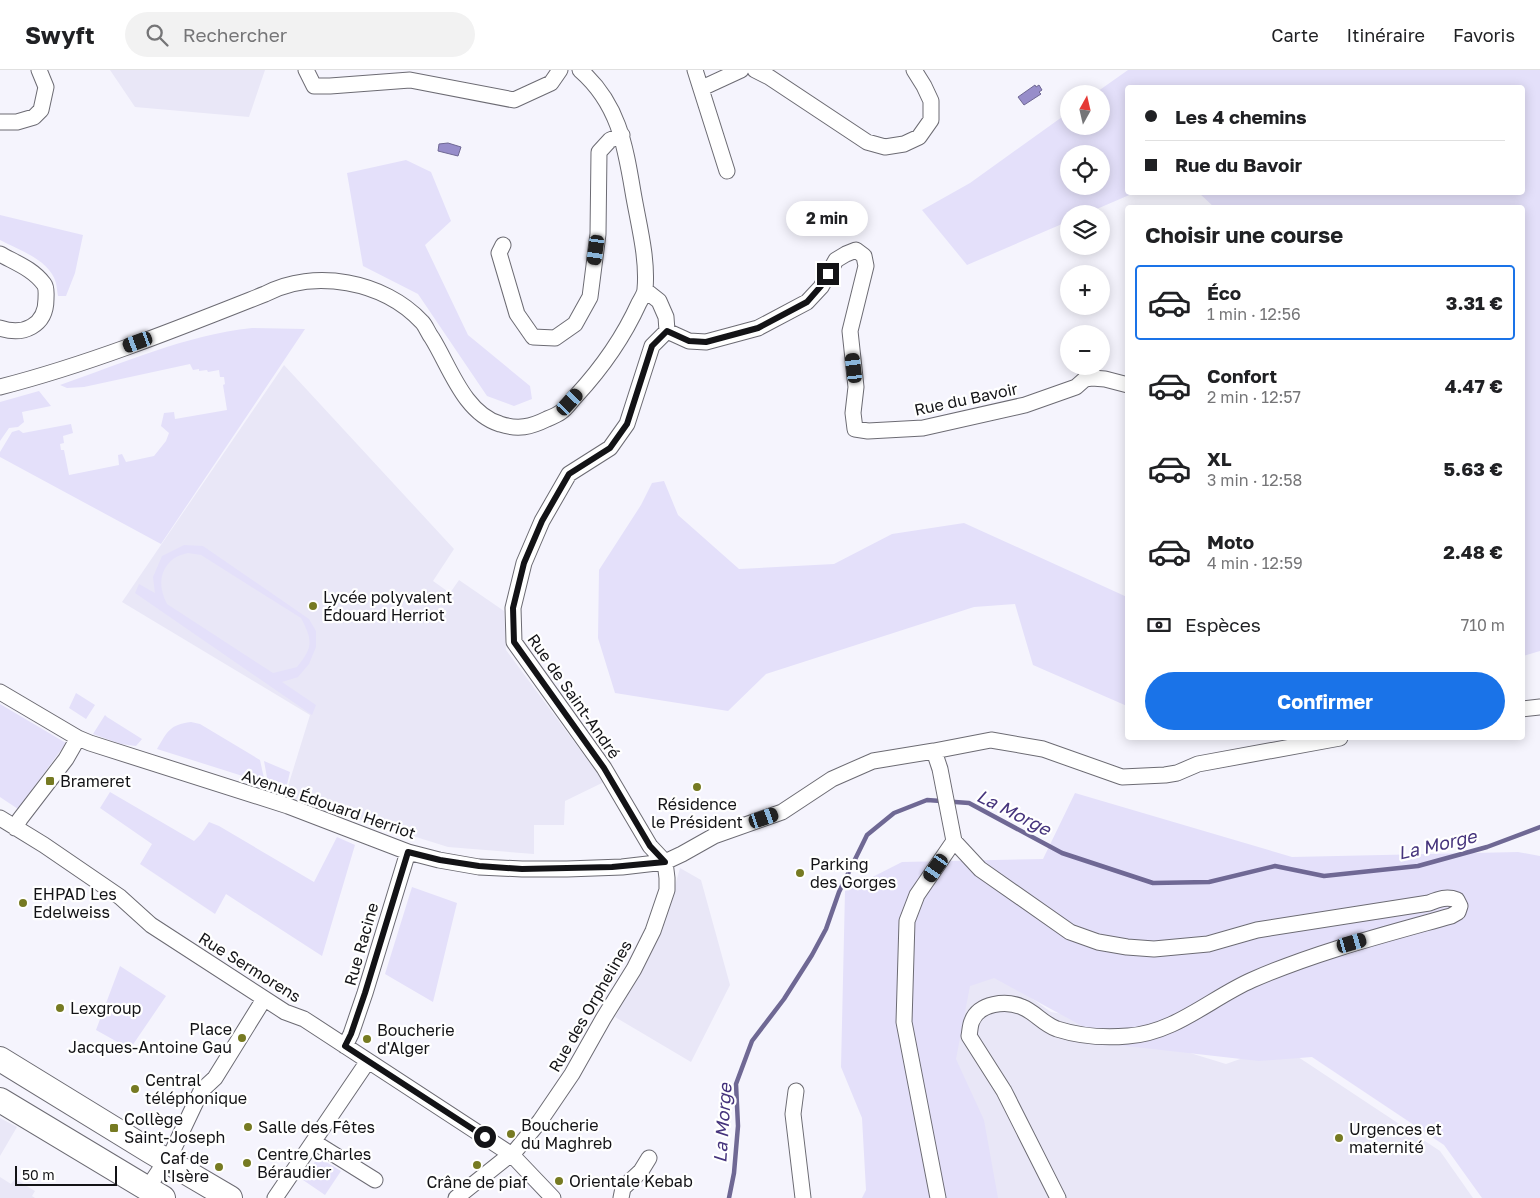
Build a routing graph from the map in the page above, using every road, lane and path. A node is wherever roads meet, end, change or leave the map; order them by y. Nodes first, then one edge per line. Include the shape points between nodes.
1 (39, 70) edge
2 (306, 70) edge
3 (560, 70) edge
4 (580, 70) edge
5 (695, 70) edge
6 (741, 70) edge
7 (755, 70) edge
8 (914, 70) edge
9 (702, 88) junction
10 (0, 122) edge
11 (622, 135) junction
12 (727, 171) dead end
13 (503, 245) dead end
14 (0, 254) edge
15 (645, 290) junction
16 (0, 328) edge
17 (667, 331) junction
18 (1125, 384) edge
19 (0, 387) edge
20 (0, 692) edge
21 (1540, 708) edge
22 (1525, 709) edge
23 (78, 738) junction
24 (1328, 740) edge
25 (934, 751) junction
26 (0, 818) edge
27 (15, 828) junction
28 (953, 835) junction
29 (408, 852) junction
30 (665, 862) junction
31 (264, 999) junction
32 (345, 1046) junction
33 (0, 1059) edge
34 (368, 1061) junction
35 (796, 1091) dead end
36 (0, 1100) edge
37 (314, 1142) junction
38 (512, 1155) junction
39 (649, 1158) dead end
40 (166, 1160) junction
41 (375, 1180) dead end
42 (155, 1193) edge
43 (230, 1198) edge
44 (275, 1198) edge
45 (456, 1198) edge
46 (553, 1198) edge
47 (621, 1198) edge
48 (803, 1198) edge
49 (938, 1198) edge
50 (1058, 1198) edge

1 - 10 street via 46,87 41,110 34,117
2 - 3 street via 314,86 410,80 514,100 551,82
4 - 11 street via 598,88
5 - 9 street
6 - 9 street
7 - 8 street via 866,142 886,147 919,137 931,120 931,102
9 - 12 street
11 - 13 street via 610,140 599,152 598,234 590,298 575,324 555,338 533,337 517,314 499,254
11 - 15 street via 645,261
14 - 16 street via 34,272 46,286 46,304 39,322 27,330
15 - 17 street via 658,301 666,316
15 - 19 street via 630,322 590,380 560,413 531,426 507,426 485,417 458,388 422,322 396,301 360,285 333,280 276,288 194,322 45,376
17 - 18 street, Rue du Bavoir via 689,341 706,342 758,328 807,302 836,260 856,250 864,256 866,266 850,331 856,387 855,430 923,428 1025,405 1076,388 1085,379
17 - 30 street, Rue de Saint-André via 652,346 627,424 610,448 569,474 542,521 524,563 513,608 514,642 604,768 650,846
20 - 23 street, Avenue Édouard Herriot
21 - 22 street
23 - 27 street
23 - 29 street, Avenue Édouard Herriot via 288,806
24 - 25 street via 1198,764 1171,774 1122,777 1043,749 991,740
25 - 28 street
25 - 30 street via 873,761 832,779 782,812 714,836
26 - 27 street, Rue Sermorens
27 - 31 street, Rue Sermorens via 120,897 151,925
28 - 49 street via 917,895 907,921 904,1022
28 - 50 street via 980,869 1070,932 1098,942 1127,947 1154,949 1208,944 1257,930 1429,903 1440,898 1458,900 1460,906 1458,912 1451,916 1352,943 1294,963 1250,981 1181,1021 1131,1036 1101,1037 1058,1029 1022,1007 1005,1003 992,1004 980,1011 972,1020 970,1036 1004,1091
29 - 30 street, Avenue Édouard Herriot via 479,866 522,869
29 - 32 street, Rue Racine via 365,993
30 - 38 street, Rue des Orphelines via 667,890 653,931 634,969 572,1074
31 - 32 street, Rue Sermorens via 304,1019
31 - 40 street via 215,1078 201,1091
32 - 34 street, Rue Sermorens
33 - 40 main road
34 - 37 street
34 - 38 street, Rue Sermorens
35 - 48 street via 793,1114
36 - 42 main road
37 - 41 street
37 - 44 street
38 - 45 street, Rue des Orphelines
38 - 46 street, Rue Sermorens
39 - 47 street via 623,1188
40 - 42 street
40 - 43 main road

